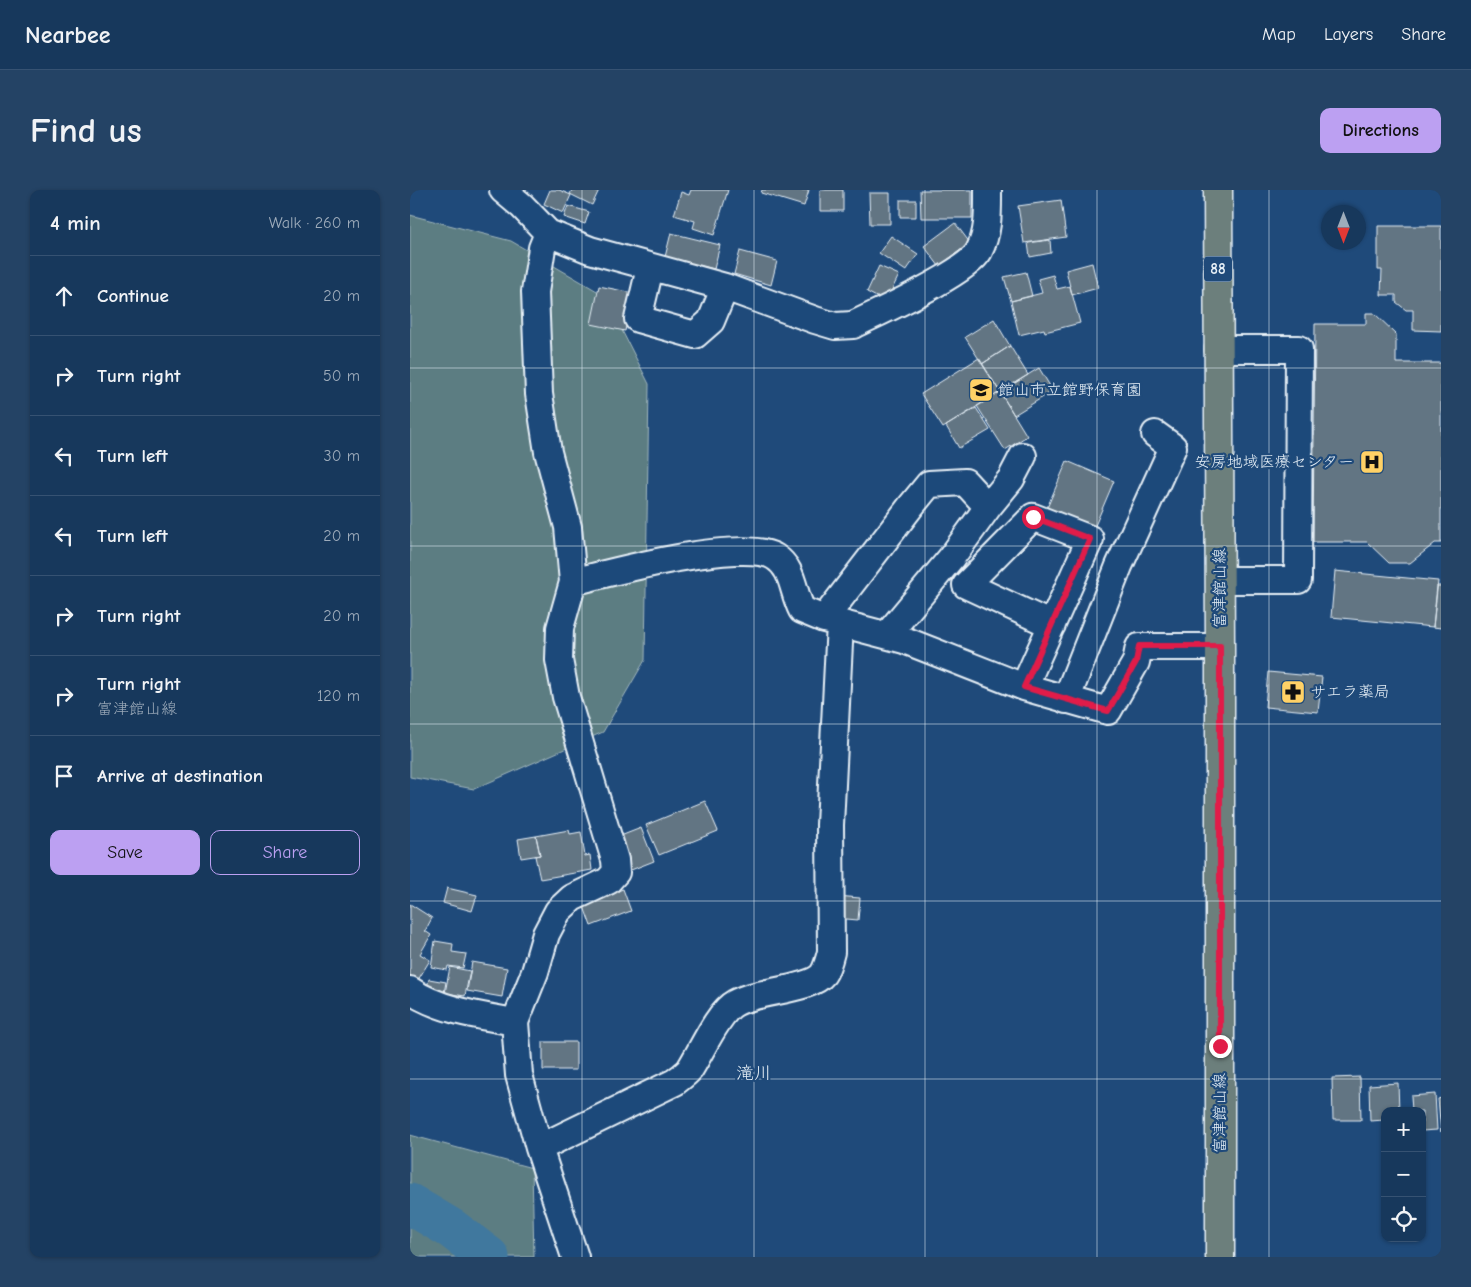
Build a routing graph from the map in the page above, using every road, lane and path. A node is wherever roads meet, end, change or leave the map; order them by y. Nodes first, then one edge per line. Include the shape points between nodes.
1 (503, 190) edge
2 (988, 190) edge
3 (1218, 190) edge
4 (548, 233) junction
5 (650, 268) junction
6 (726, 287) junction
7 (1218, 348) junction
8 (1155, 434) dead end
9 (1023, 456) dead end
10 (988, 507) junction
11 (1220, 580) junction
12 (573, 582) junction
13 (832, 621) junction
14 (1052, 625) junction
15 (887, 635) junction
16 (1220, 646) junction
17 (1024, 687) junction
18 (1066, 700) junction
19 (410, 990) edge
20 (515, 1022) junction
21 (539, 1148) junction
22 (575, 1257) edge
23 (1220, 1257) edge

1 - 4 street
2 - 6 street via 987,228 979,252 951,275 853,326 835,326 815,320
3 - 7 main road, 富津館山線 / 88
4 - 5 street
4 - 12 street via 542,248 535,292 539,394 548,452 568,527
5 - 6 street
5 - 6 street via 638,319 695,335 711,321
7 - 11 main road, 富津館山線 / 88
7 - 11 street via 1299,349 1298,580
8 - 18 street via 1173,448 1119,566
9 - 10 street via 1011,479
10 - 13 street via 965,482 929,484 910,506
10 - 15 street via 951,558
11 - 16 main road, 富津館山線 / 88
12 - 13 street via 642,564 732,551 758,551 775,556 790,571 802,610
12 - 20 street via 560,628 559,660 566,697 616,872 608,881 572,898 558,911 546,934
13 - 15 street
13 - 21 street via 831,952 822,975 809,983 747,997 733,1004 720,1018 688,1071 676,1082
14 - 14 street via 1090,539 1033,517 966,585
14 - 17 street
15 - 17 street
16 - 18 street via 1139,646 1136,662 1108,711
16 - 23 main road, 富津館山線 / 88
17 - 18 street
19 - 20 street via 421,998 476,1015
20 - 21 street via 519,1075
21 - 22 street

